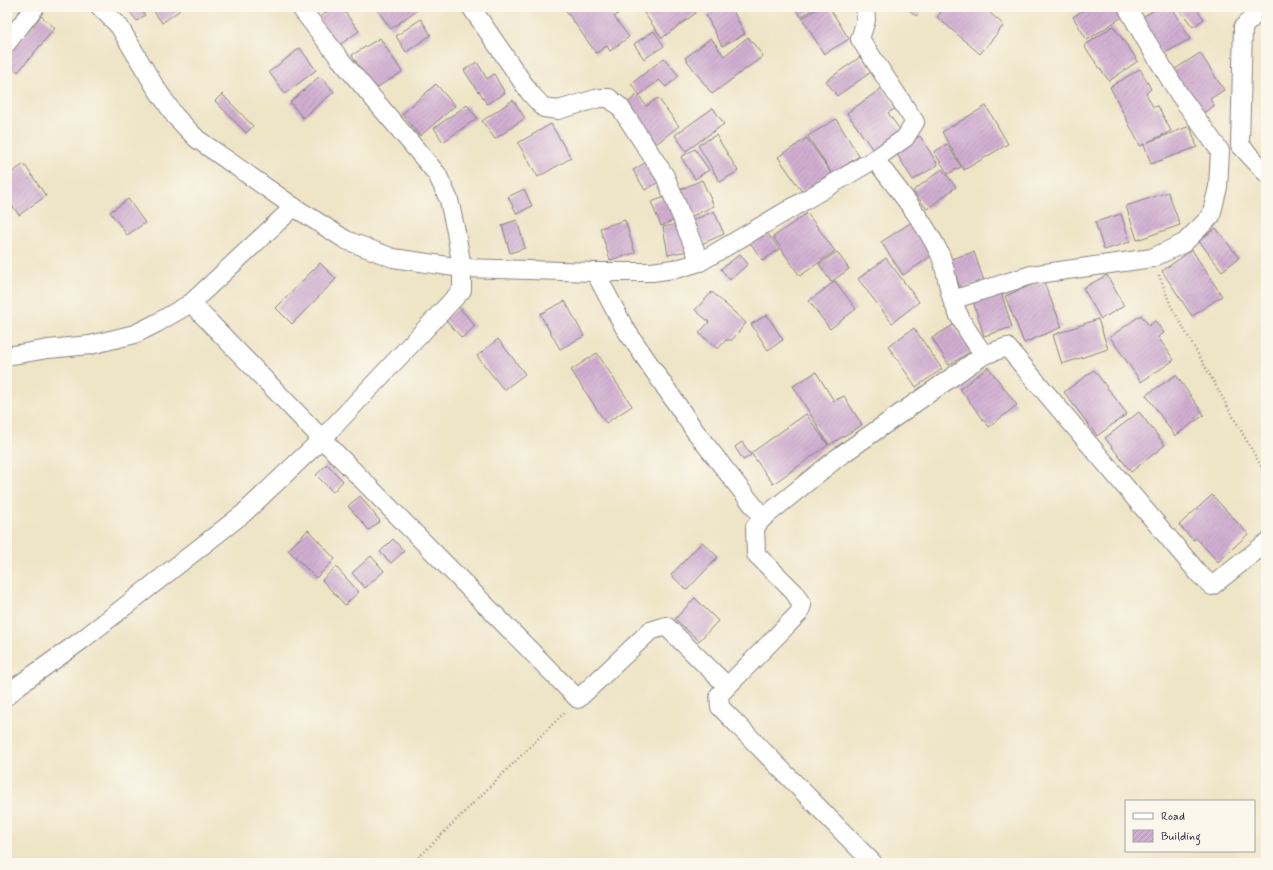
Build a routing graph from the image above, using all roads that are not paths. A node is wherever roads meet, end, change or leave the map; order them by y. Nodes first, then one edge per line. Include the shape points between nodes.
1 (35, 7) edge
2 (100, 7) edge
3 (300, 7) edge
4 (471, 7) edge
5 (865, 7) edge
6 (1127, 7) edge
7 (1263, 7) edge
8 (7, 44) edge
9 (875, 159) junction
10 (1266, 173) edge
11 (294, 207) junction
12 (700, 262) junction
13 (462, 268) junction
14 (595, 272) junction
15 (952, 300) junction
16 (191, 303) junction
17 (984, 355) junction
18 (7, 356) edge
19 (322, 439) junction
20 (763, 518) junction
21 (1266, 543) edge
22 (726, 686) junction
23 (7, 696) edge
24 (873, 863) edge

1 - 8 street
2 - 11 street via 119,26 175,116 197,139
3 - 13 street via 340,59 437,174 449,200
4 - 12 street via 530,93 544,108 558,110 599,98 609,98 620,107 665,176
5 - 9 street via 866,20 860,39 915,122 905,138
6 - 15 street via 1179,94 1220,151 1218,187 1211,216 1184,243 1152,258 1031,275
7 - 10 street via 1243,27 1240,144
9 - 12 street
9 - 15 street via 940,254
11 - 13 street via 346,240 393,258
11 - 16 street
12 - 14 street via 652,272
13 - 14 street
13 - 19 street via 462,290
14 - 20 street via 624,327 695,431
15 - 17 street
16 - 18 street via 135,334 90,345 48,348
16 - 19 street
17 - 20 street via 837,458
17 - 21 street via 1006,347 1212,586
19 - 22 street via 578,699 650,631 666,626
19 - 23 street via 244,513
20 - 22 street via 755,527 756,554 794,592 802,605 799,613
22 - 24 street via 719,695 720,707

